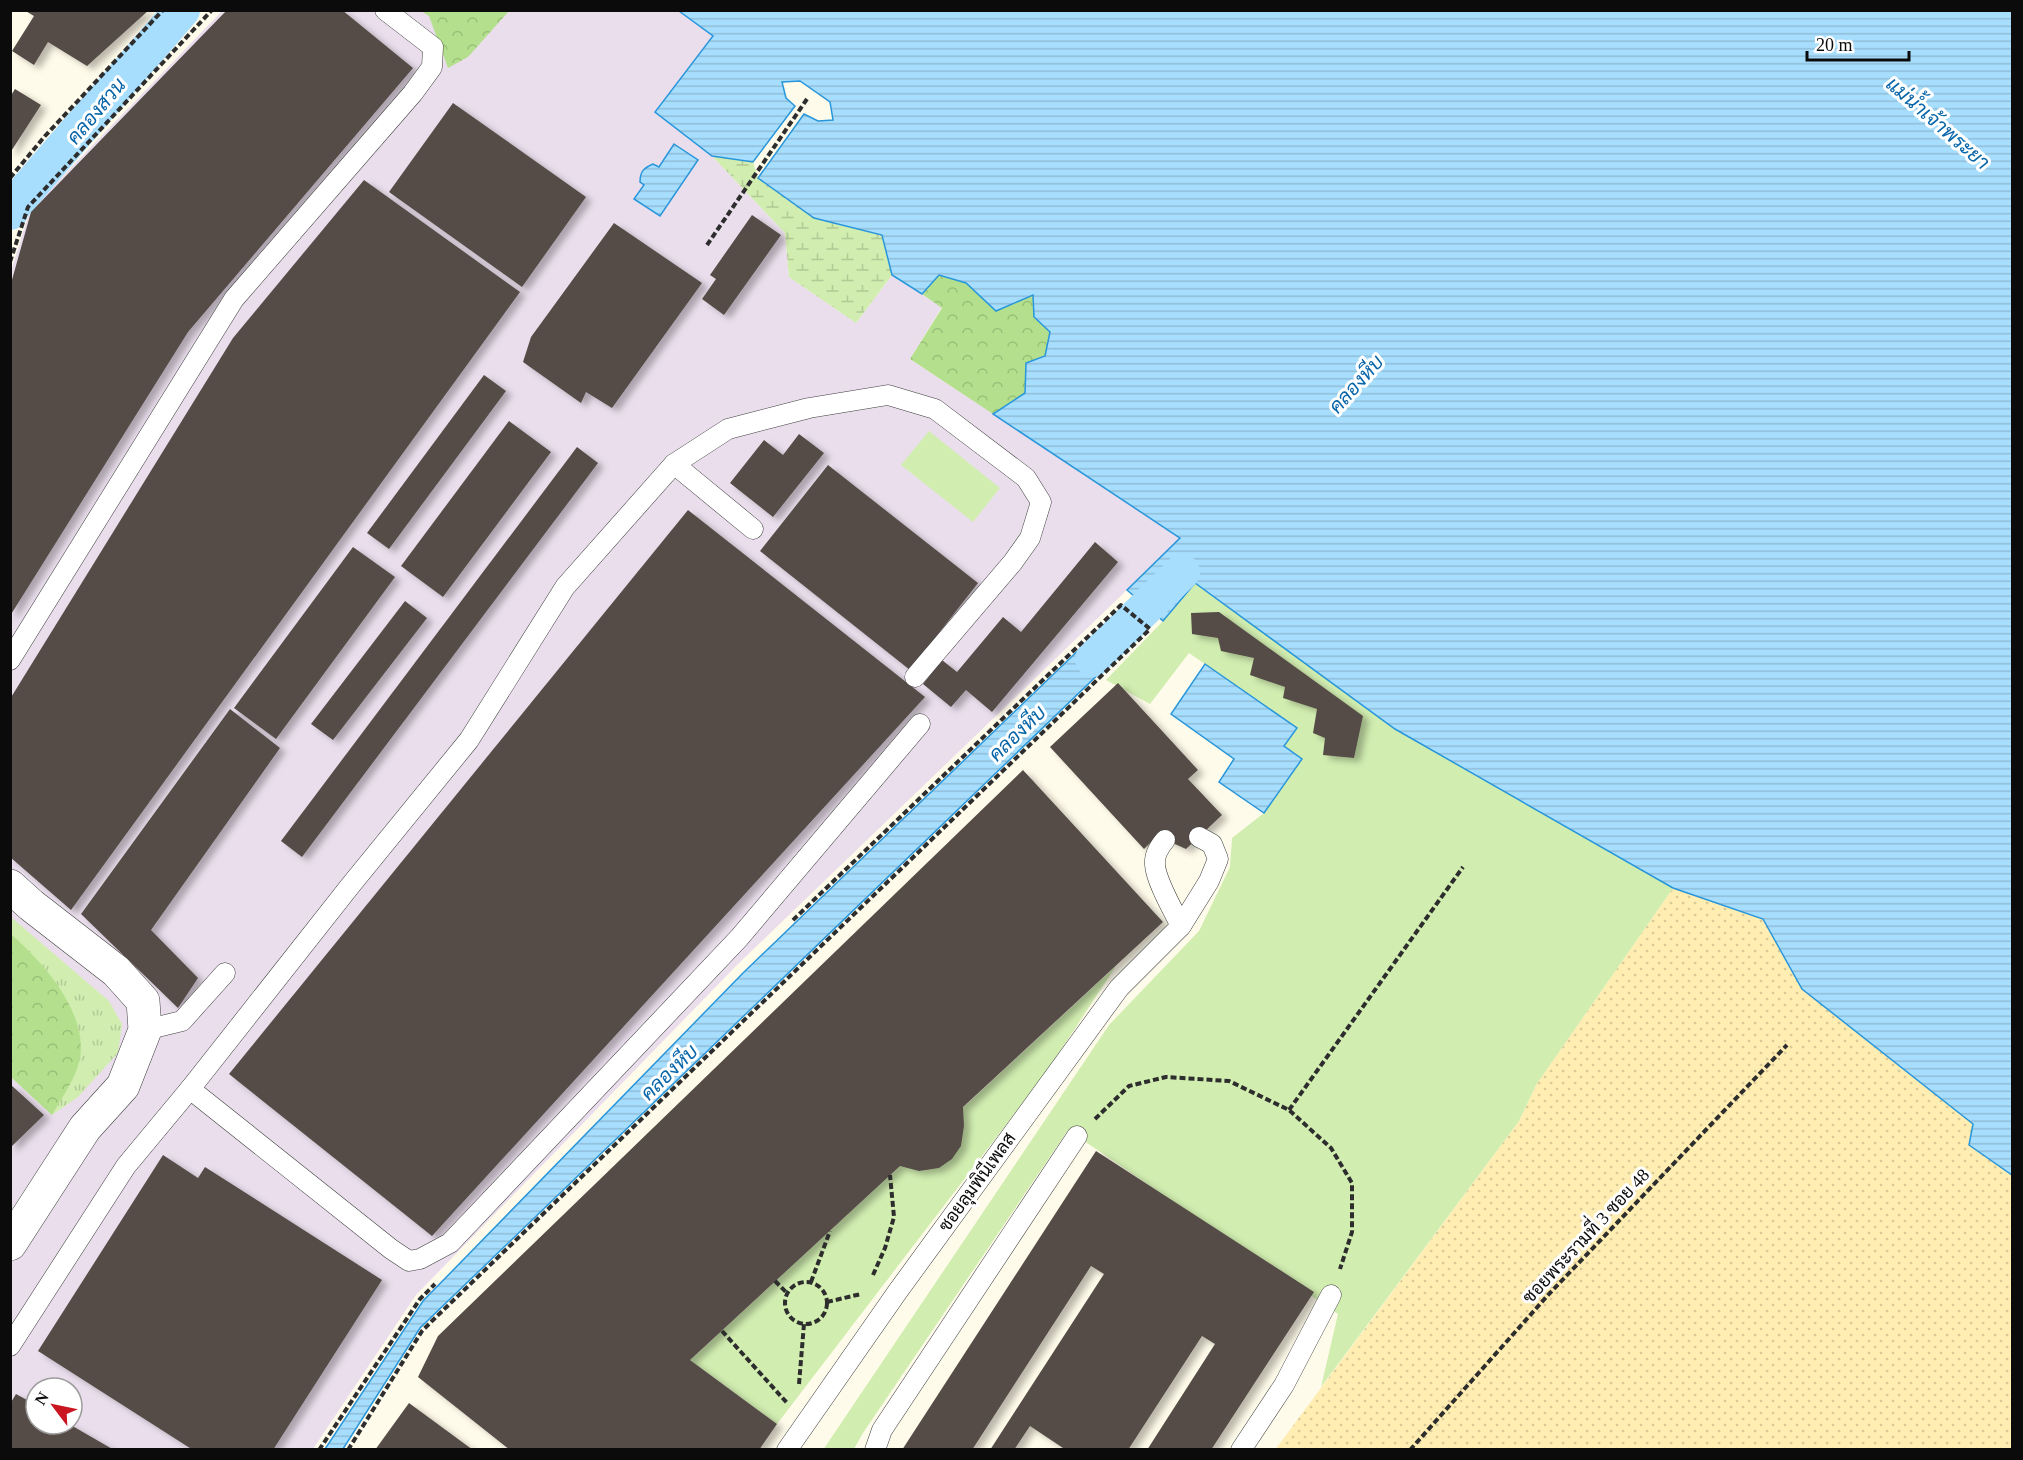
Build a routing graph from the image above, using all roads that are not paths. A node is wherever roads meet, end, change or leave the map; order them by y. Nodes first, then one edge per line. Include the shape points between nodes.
1 (385, 10) edge
2 (674, 464) junction
3 (753, 529) dead end
4 (10, 660) edge
5 (915, 676) dead end
6 (920, 724) dead end
7 (1199, 837) dead end
8 (1165, 840) dead end
9 (10, 886) edge
10 (1181, 926) junction
11 (225, 973) dead end
12 (145, 1030) junction
13 (190, 1089) junction
14 (1077, 1136) road end
15 (10, 1244) edge
16 (1331, 1295) road end
17 (10, 1346) edge
18 (787, 1449) edge
19 (875, 1449) edge
20 (1241, 1449) edge

1 - 4 lane via 433,47 432,67 234,299
2 - 3 lane
2 - 5 lane via 728,429 808,408 888,395 935,409 1026,478 1041,502 1030,538
2 - 13 lane via 566,587 470,740
6 - 13 lane via 739,938 450,1243 420,1259 409,1261 391,1249
7 - 10 lane, ซอยลุมพินีเพลส via 1212,844 1218,860
8 - 10 lane via 1158,847 1155,866
9 - 12 street via 116,971 143,1001
10 - 18 lane, ซอยลุมพินีเพลส via 1119,988
11 - 12 lane via 182,1021
12 - 15 street via 123,1086 86,1128
13 - 17 lane via 126,1166
14 - 19 lane via 882,1430
16 - 20 lane via 1284,1385

